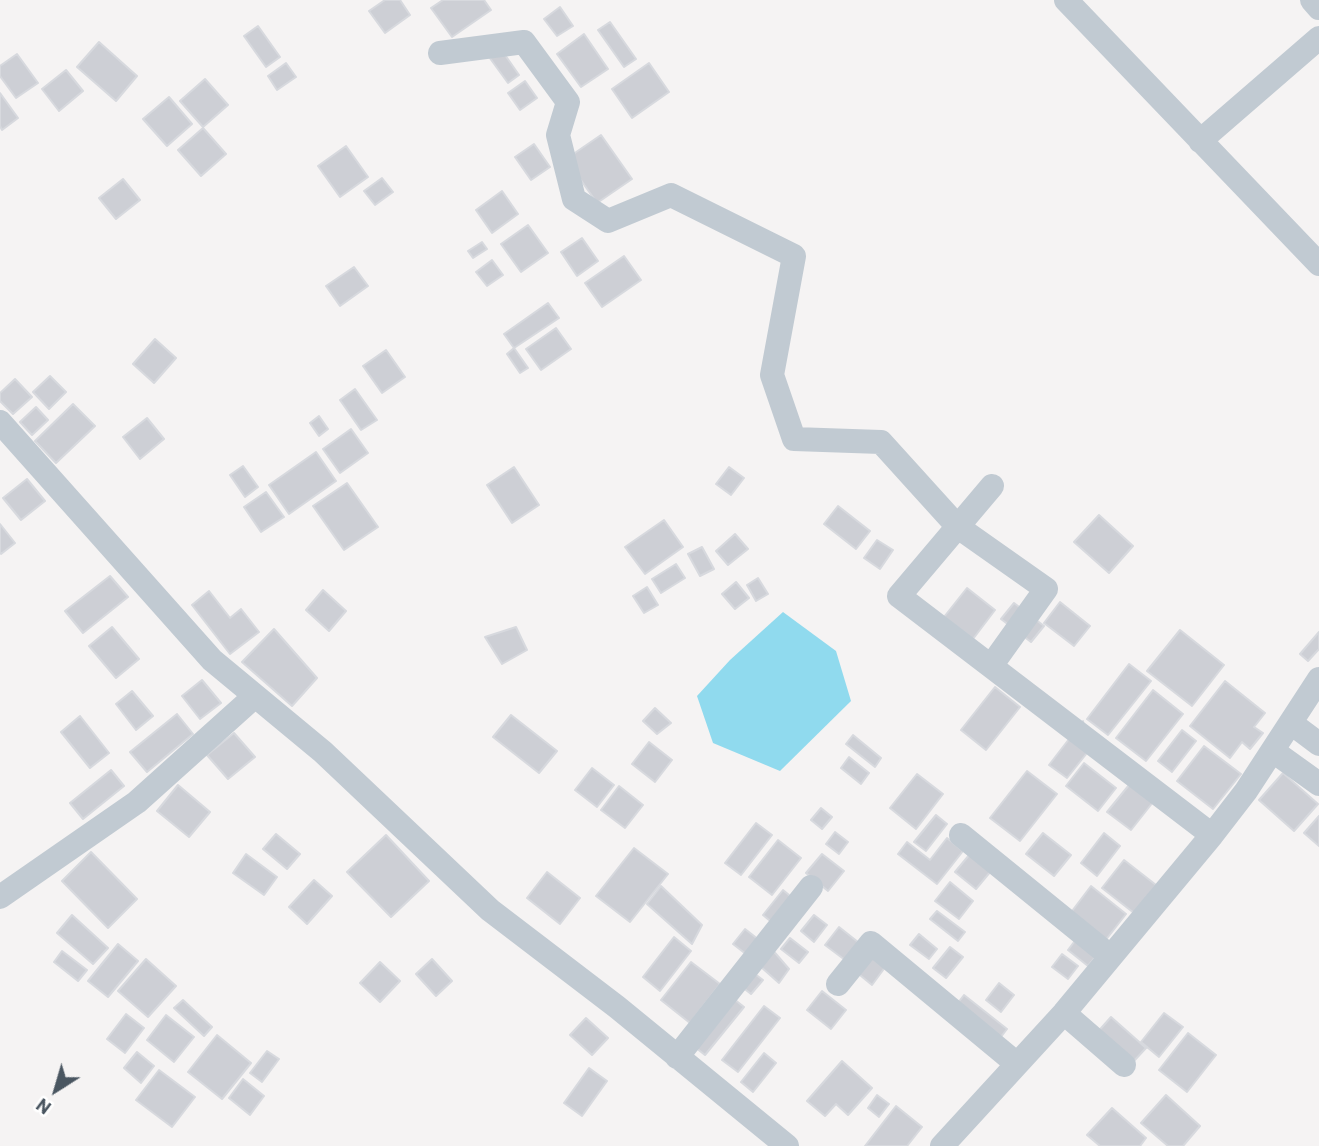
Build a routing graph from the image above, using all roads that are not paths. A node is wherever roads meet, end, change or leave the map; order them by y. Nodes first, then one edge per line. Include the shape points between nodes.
1 (1066, 0) edge
2 (1312, 0) edge
3 (1319, 8) edge
4 (1319, 38) edge
5 (440, 53) dead end
6 (1200, 141) junction
7 (1319, 264) edge
8 (0, 422) edge
9 (992, 486) dead end
10 (958, 527) junction
11 (991, 666) junction
12 (1319, 680) edge
13 (255, 696) junction
14 (1291, 723) junction
15 (1319, 744) edge
16 (1273, 751) junction
17 (1319, 784) edge
18 (961, 835) dead end
19 (1212, 835) junction
20 (811, 887) dead end
21 (0, 897) edge
22 (1110, 956) junction
23 (838, 984) dead end
24 (1064, 1013) junction
25 (677, 1057) junction
26 (1017, 1063) junction
27 (1124, 1065) dead end
28 (787, 1146) edge
29 (942, 1146) edge

1 - 6 street
2 - 3 street
4 - 6 street
5 - 10 street via 524,42 568,102 558,135 574,199 607,221 671,195 794,256 772,375 794,439 881,442
6 - 7 street
8 - 13 street via 212,660
9 - 10 street
10 - 11 street via 1046,589
10 - 11 street via 899,596
11 - 19 street
12 - 14 street
13 - 21 street via 137,802
13 - 25 street via 323,752 490,910
14 - 15 street
14 - 16 street
16 - 17 street
16 - 19 street
18 - 22 street
19 - 22 street
20 - 25 street
22 - 24 street
23 - 26 street via 871,943
24 - 26 street
24 - 27 street
25 - 28 street
26 - 29 street

